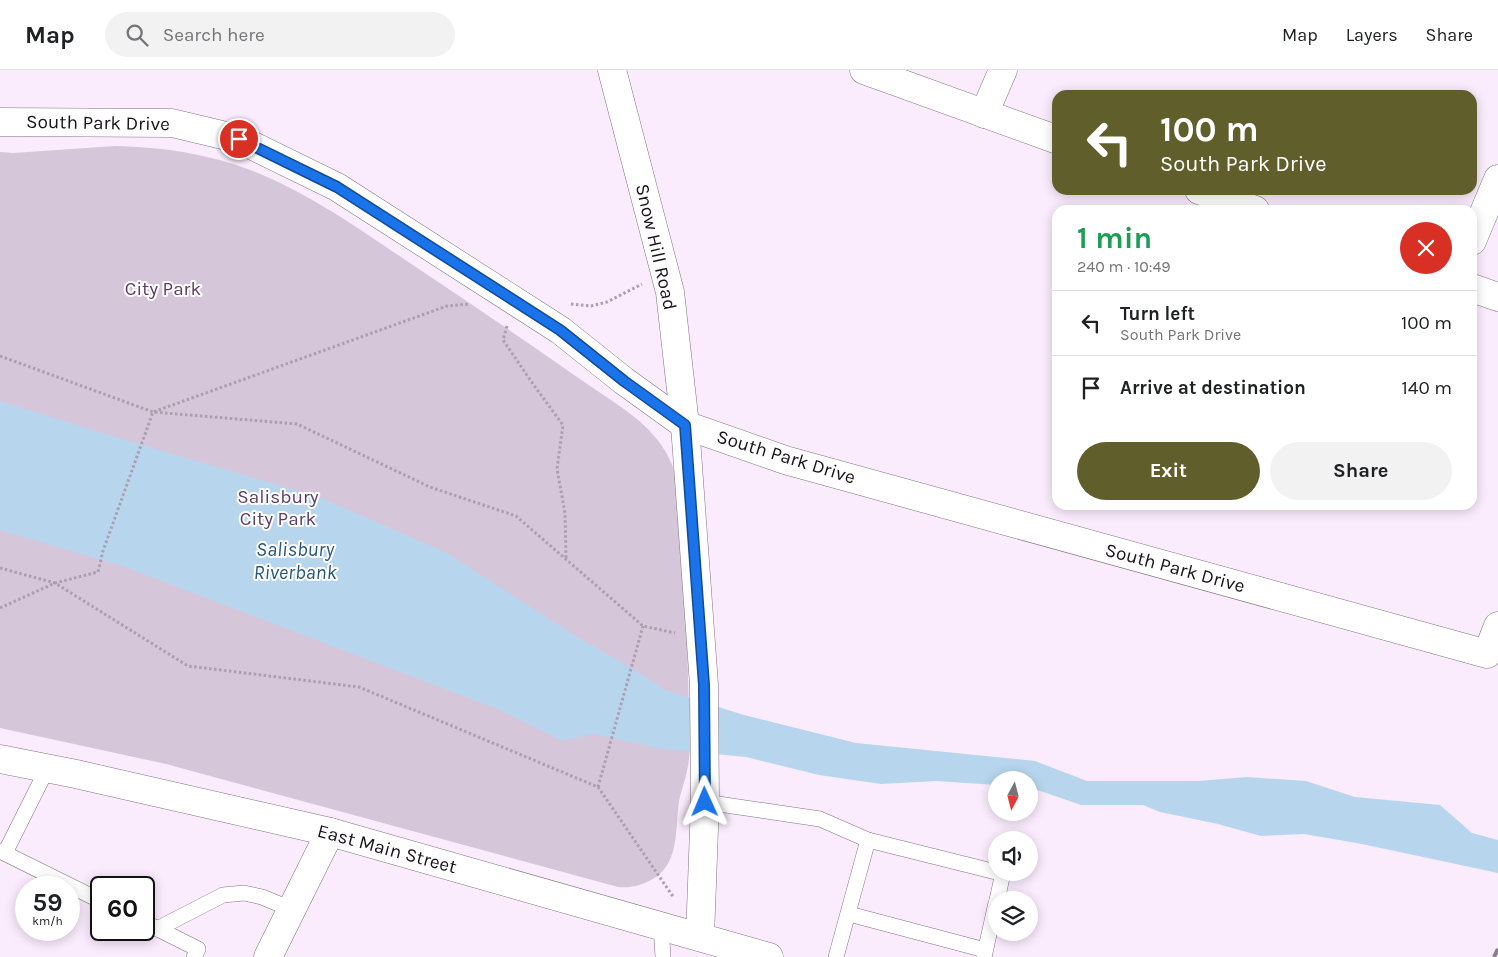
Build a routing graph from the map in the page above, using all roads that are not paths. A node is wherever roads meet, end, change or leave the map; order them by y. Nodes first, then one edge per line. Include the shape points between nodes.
1 (612, 70) edge
2 (864, 70) edge
3 (1003, 70) edge
4 (984, 114) junction
5 (0, 122) edge
6 (1052, 138) edge
7 (1498, 179) edge
8 (1213, 195) edge
9 (1241, 205) edge
10 (1477, 229) edge
11 (1477, 290) edge
12 (1498, 297) edge
13 (685, 425) junction
14 (1498, 626) edge
15 (0, 759) edge
16 (47, 768) junction
17 (705, 802) junction
18 (330, 832) junction
19 (868, 840) junction
20 (2, 852) edge
21 (988, 870) edge
22 (90, 896) edge
23 (292, 909) junction
24 (849, 914) junction
25 (155, 923) edge
26 (661, 926) junction
27 (155, 928) edge
28 (988, 941) edge
29 (709, 945) edge
30 (196, 953) edge
31 (985, 954) edge
32 (268, 957) edge
33 (663, 957) edge
34 (769, 957) edge
35 (836, 957) edge

1 - 13 street, Snow Hill Road via 670,292
2 - 4 street
3 - 4 street
4 - 6 street
5 - 13 street, South Park Drive via 172,123 239,139 337,187 560,330
7 - 10 street
8 - 9 street
11 - 12 street
13 - 14 street, South Park Drive via 786,460 1487,654
13 - 17 street, Snow Hill Road via 704,685
15 - 16 street, East Main Street
16 - 18 street, East Main Street
16 - 20 lane
17 - 19 lane via 820,819
17 - 29 street, Snow Hill Road
18 - 23 street
18 - 26 street, East Main Street
19 - 21 lane
19 - 24 lane
20 - 22 lane
23 - 25 lane via 244,893 223,895
23 - 32 street
24 - 31 lane
24 - 35 lane
26 - 29 street, East Main Street
26 - 33 lane
27 - 30 lane
28 - 31 lane
29 - 34 street, East Main Street

